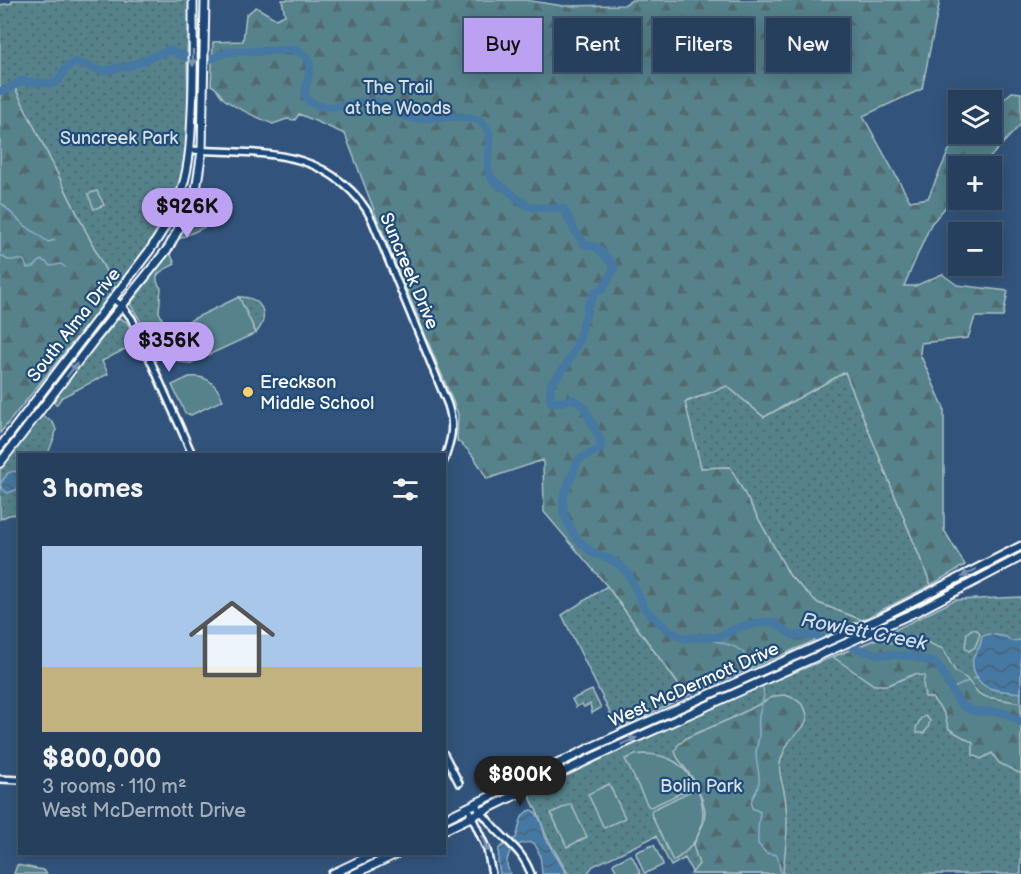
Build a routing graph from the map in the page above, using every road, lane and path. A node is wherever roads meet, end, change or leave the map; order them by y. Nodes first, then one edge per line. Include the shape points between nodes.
1 (194, 0) edge
2 (205, 0) edge
3 (190, 150) junction
4 (202, 151) junction
5 (113, 299) junction
6 (122, 306) junction
7 (0, 447) edge
8 (192, 453) edge
9 (446, 454) edge
10 (0, 463) edge
11 (1021, 546) edge
12 (1021, 557) edge
13 (768, 673) junction
14 (740, 686) junction
15 (446, 758) edge
16 (1, 779) edge
17 (18, 780) edge
18 (459, 783) dead end
19 (472, 806) junction
20 (482, 812) junction
21 (472, 816) junction
22 (446, 818) edge
23 (446, 829) edge
24 (368, 855) edge
25 (370, 855) edge
26 (394, 855) edge
27 (374, 864) junction
28 (332, 874) edge
29 (354, 874) edge
30 (492, 874) edge
31 (531, 874) edge

1 -> 3 main road, South Alma Drive
2 - 4 main road, South Alma Drive
3 - 4 street, Suncreek Drive
3 - 5 main road, South Alma Drive via 182,189 165,228
4 - 6 main road, South Alma Drive via 196,190 182,224 169,247
4 - 9 street, Suncreek Drive via 302,161 338,180 362,205 372,220 448,405 452,432
5 - 6 street
5 - 7 main road, South Alma Drive
6 - 8 street via 132,319
10 -> 6 main road, South Alma Drive
11 -> 13 main road, West McDermott Drive
12 - 13 main road, West McDermott Drive via 922,609
13 - 14 main road, West McDermott Drive
14 - 19 main road, West McDermott Drive via 594,746
20 -> 14 main road, West McDermott Drive
15 - 18 street
16 - 17 street
19 - 20 street
19 - 21 street
19 - 22 main road, West McDermott Drive
20 - 21 main road, West McDermott Drive
20 - 31 street via 518,850
21 - 23 main road, West McDermott Drive
21 -> 30 street via 488,850
24 - 28 main road
25 - 27 main road
26 - 27 main road
27 - 29 main road

